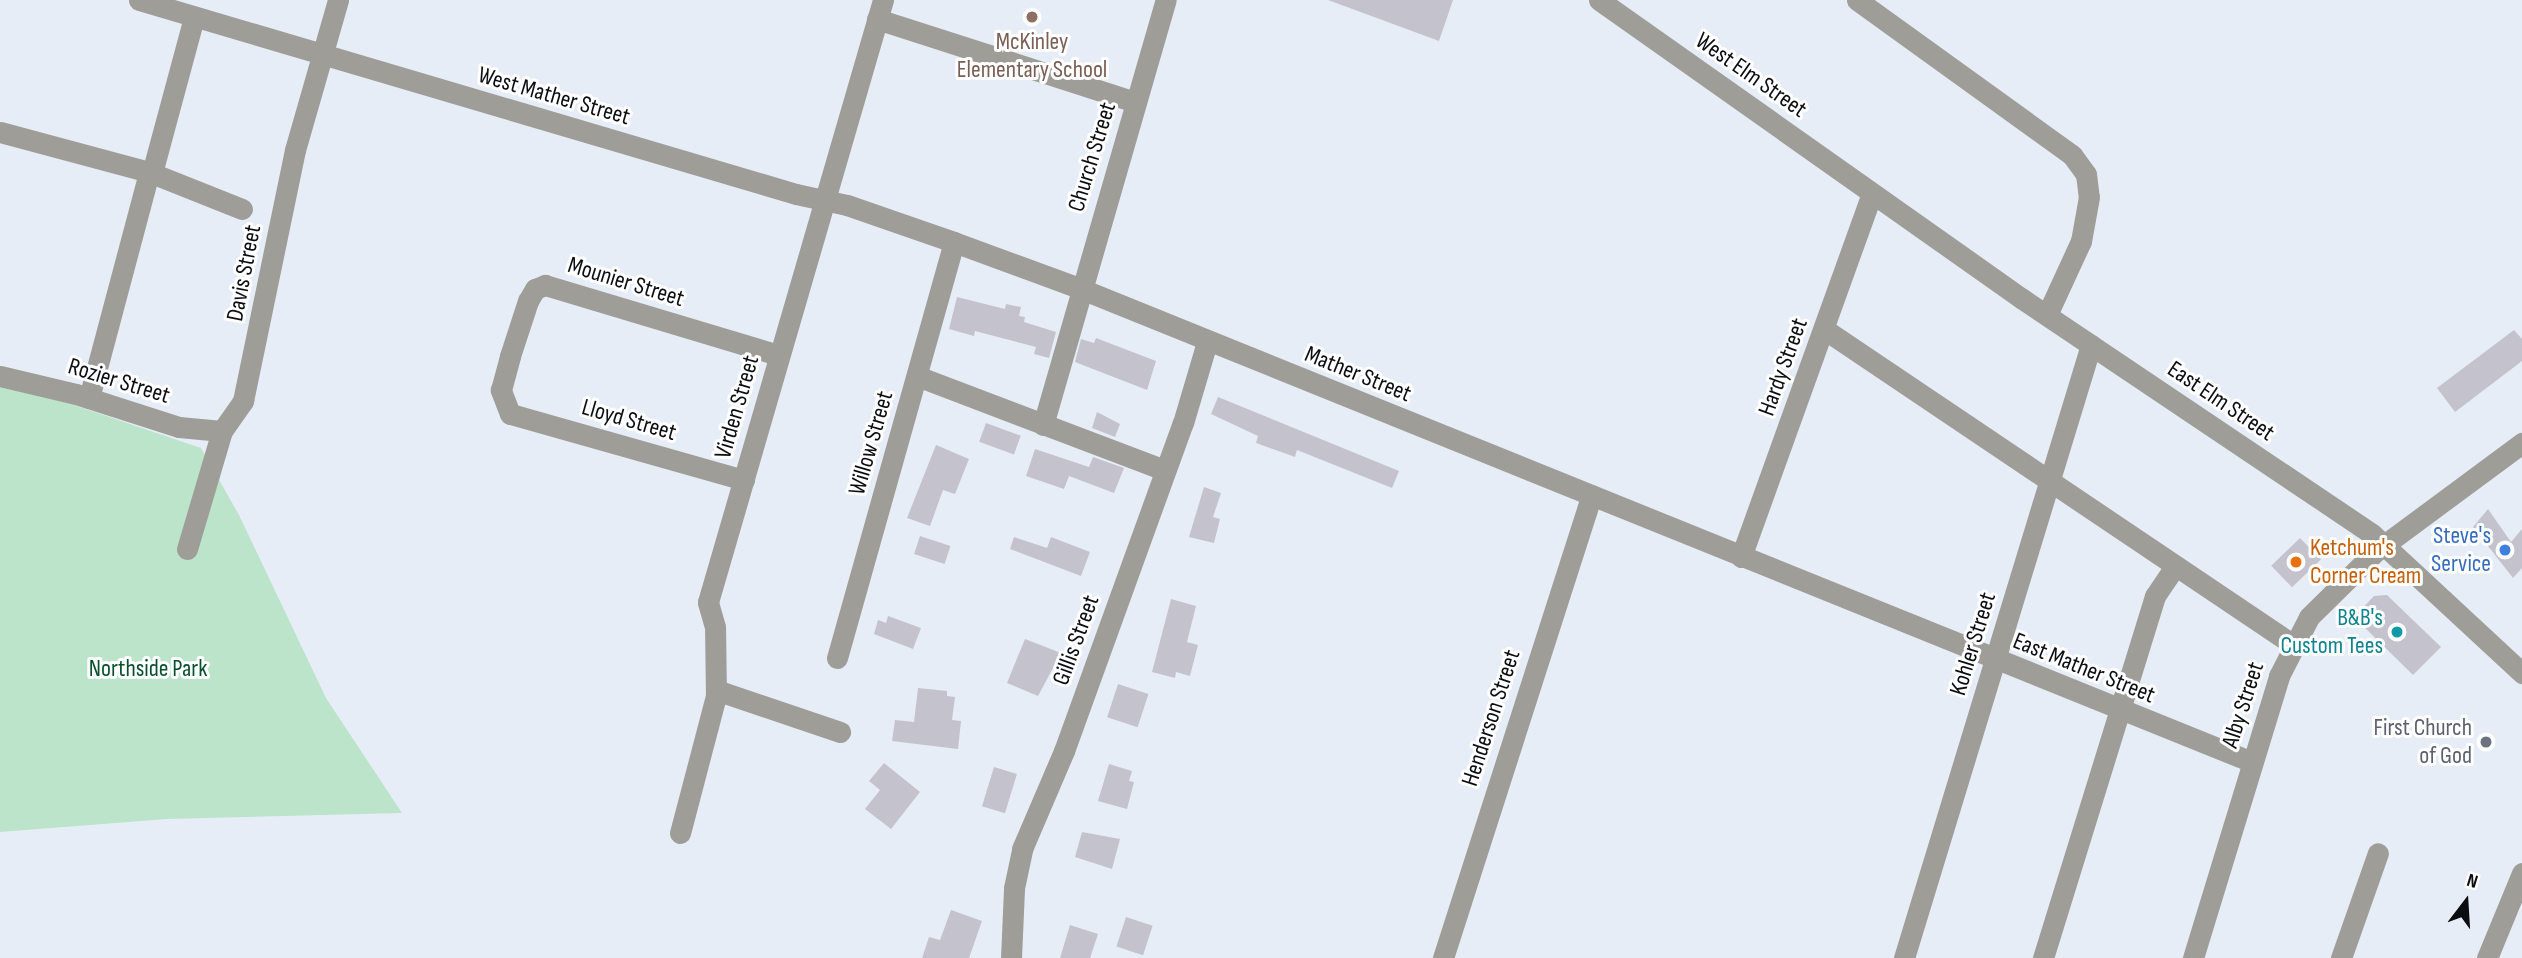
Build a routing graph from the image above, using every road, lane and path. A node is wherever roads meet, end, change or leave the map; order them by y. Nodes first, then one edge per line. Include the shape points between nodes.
1 (139, 0) edge
2 (338, 0) edge
3 (1166, 0) edge
4 (1599, 0) edge
5 (1857, 0) edge
6 (880, 10) edge
7 (194, 17) junction
8 (321, 55) junction
9 (1136, 102) junction
10 (0, 132) edge
11 (151, 172) junction
12 (1872, 194) junction
13 (825, 200) junction
14 (242, 209) dead end
15 (954, 242) junction
16 (1080, 288) junction
17 (2047, 316) junction
18 (1824, 329) junction
19 (1207, 342) junction
20 (2091, 345) junction
21 (779, 355) junction
22 (0, 376) edge
23 (917, 376) junction
24 (89, 398) junction
25 (504, 406) joint
26 (1043, 425) junction
27 (222, 431) junction
28 (2522, 443) edge
29 (1165, 470) junction
30 (744, 480) junction
31 (2050, 482) junction
32 (1592, 495) junction
33 (2385, 544) junction
34 (187, 549) dead end
35 (1741, 557) junction
36 (2175, 566) junction
37 (2292, 644) junction
38 (837, 658) dead end
39 (1996, 660) junction
40 (2519, 664) edge
41 (716, 690) junction
42 (2122, 712) junction
43 (840, 732) dead end
44 (2252, 762) junction
45 (680, 833) dead end
46 (2378, 853) dead end
47 (2522, 875) edge
48 (1011, 958) edge
49 (1443, 958) edge
50 (1904, 958) edge
51 (2043, 958) edge
52 (2193, 958) edge
53 (2341, 958) edge
54 (2487, 958) edge

1 - 7 street, West Mather Street
2 - 8 street, Davis Street
3 - 9 street, Church Street
4 - 12 street, West Elm Street
5 - 17 street via 2072,155 2085,174 2089,197 2081,241
6 - 9 street
6 - 13 street, Virden Street
7 - 8 street, West Mather Street
7 - 11 street
8 - 13 street, West Mather Street
8 - 27 street, Davis Street via 295,150 243,401
9 - 16 street, Church Street
10 - 11 street
11 - 14 street
11 - 24 street
12 - 17 street, East Elm Street
12 - 18 street, Hardy Street
13 - 15 street, West Mather Street
13 - 21 street, Virden Street
15 - 16 street, Mather Street
15 - 23 street, Willow Street
16 - 19 street, Mather Street
16 - 26 street, Church Street
17 - 20 street, East Elm Street
18 - 31 street
18 - 35 street, Hardy Street
19 - 29 street, Gillis Street
19 - 32 street, Mather Street
20 - 31 street, Kohler Street
20 - 33 street, East Elm Street
21 - 25 street, Mounier Street via 545,285 535,289 528,301 501,390
21 - 30 street, Virden Street
22 - 24 street, Rozier Street
23 - 26 street
23 - 38 street, Willow Street
24 - 27 street, Rozier Street via 179,427
25 - 30 street, Lloyd Street via 510,414
26 - 29 street
27 - 34 street, Davis Street
28 - 33 street, Alby Street
29 - 48 street, Gillis Street via 1064,751 1022,849 1014,888
30 - 41 street, Virden Street via 708,602 715,628
31 - 36 street
31 - 39 street, Kohler Street
32 - 35 street, Mather Street
32 - 49 street, Henderson Street
33 - 37 street, Alby Street via 2324,599
33 - 40 street, East Elm Street
35 - 39 street, East Mather Street
36 - 37 street
36 - 42 street via 2155,596
37 - 44 street, Alby Street
39 - 42 street, East Mather Street
39 - 50 street, Kohler Street
41 - 43 street
41 - 45 street, Virden Street
42 - 44 street, East Mather Street
42 - 51 street
44 - 52 street, Alby Street
46 - 53 street
47 - 54 street

